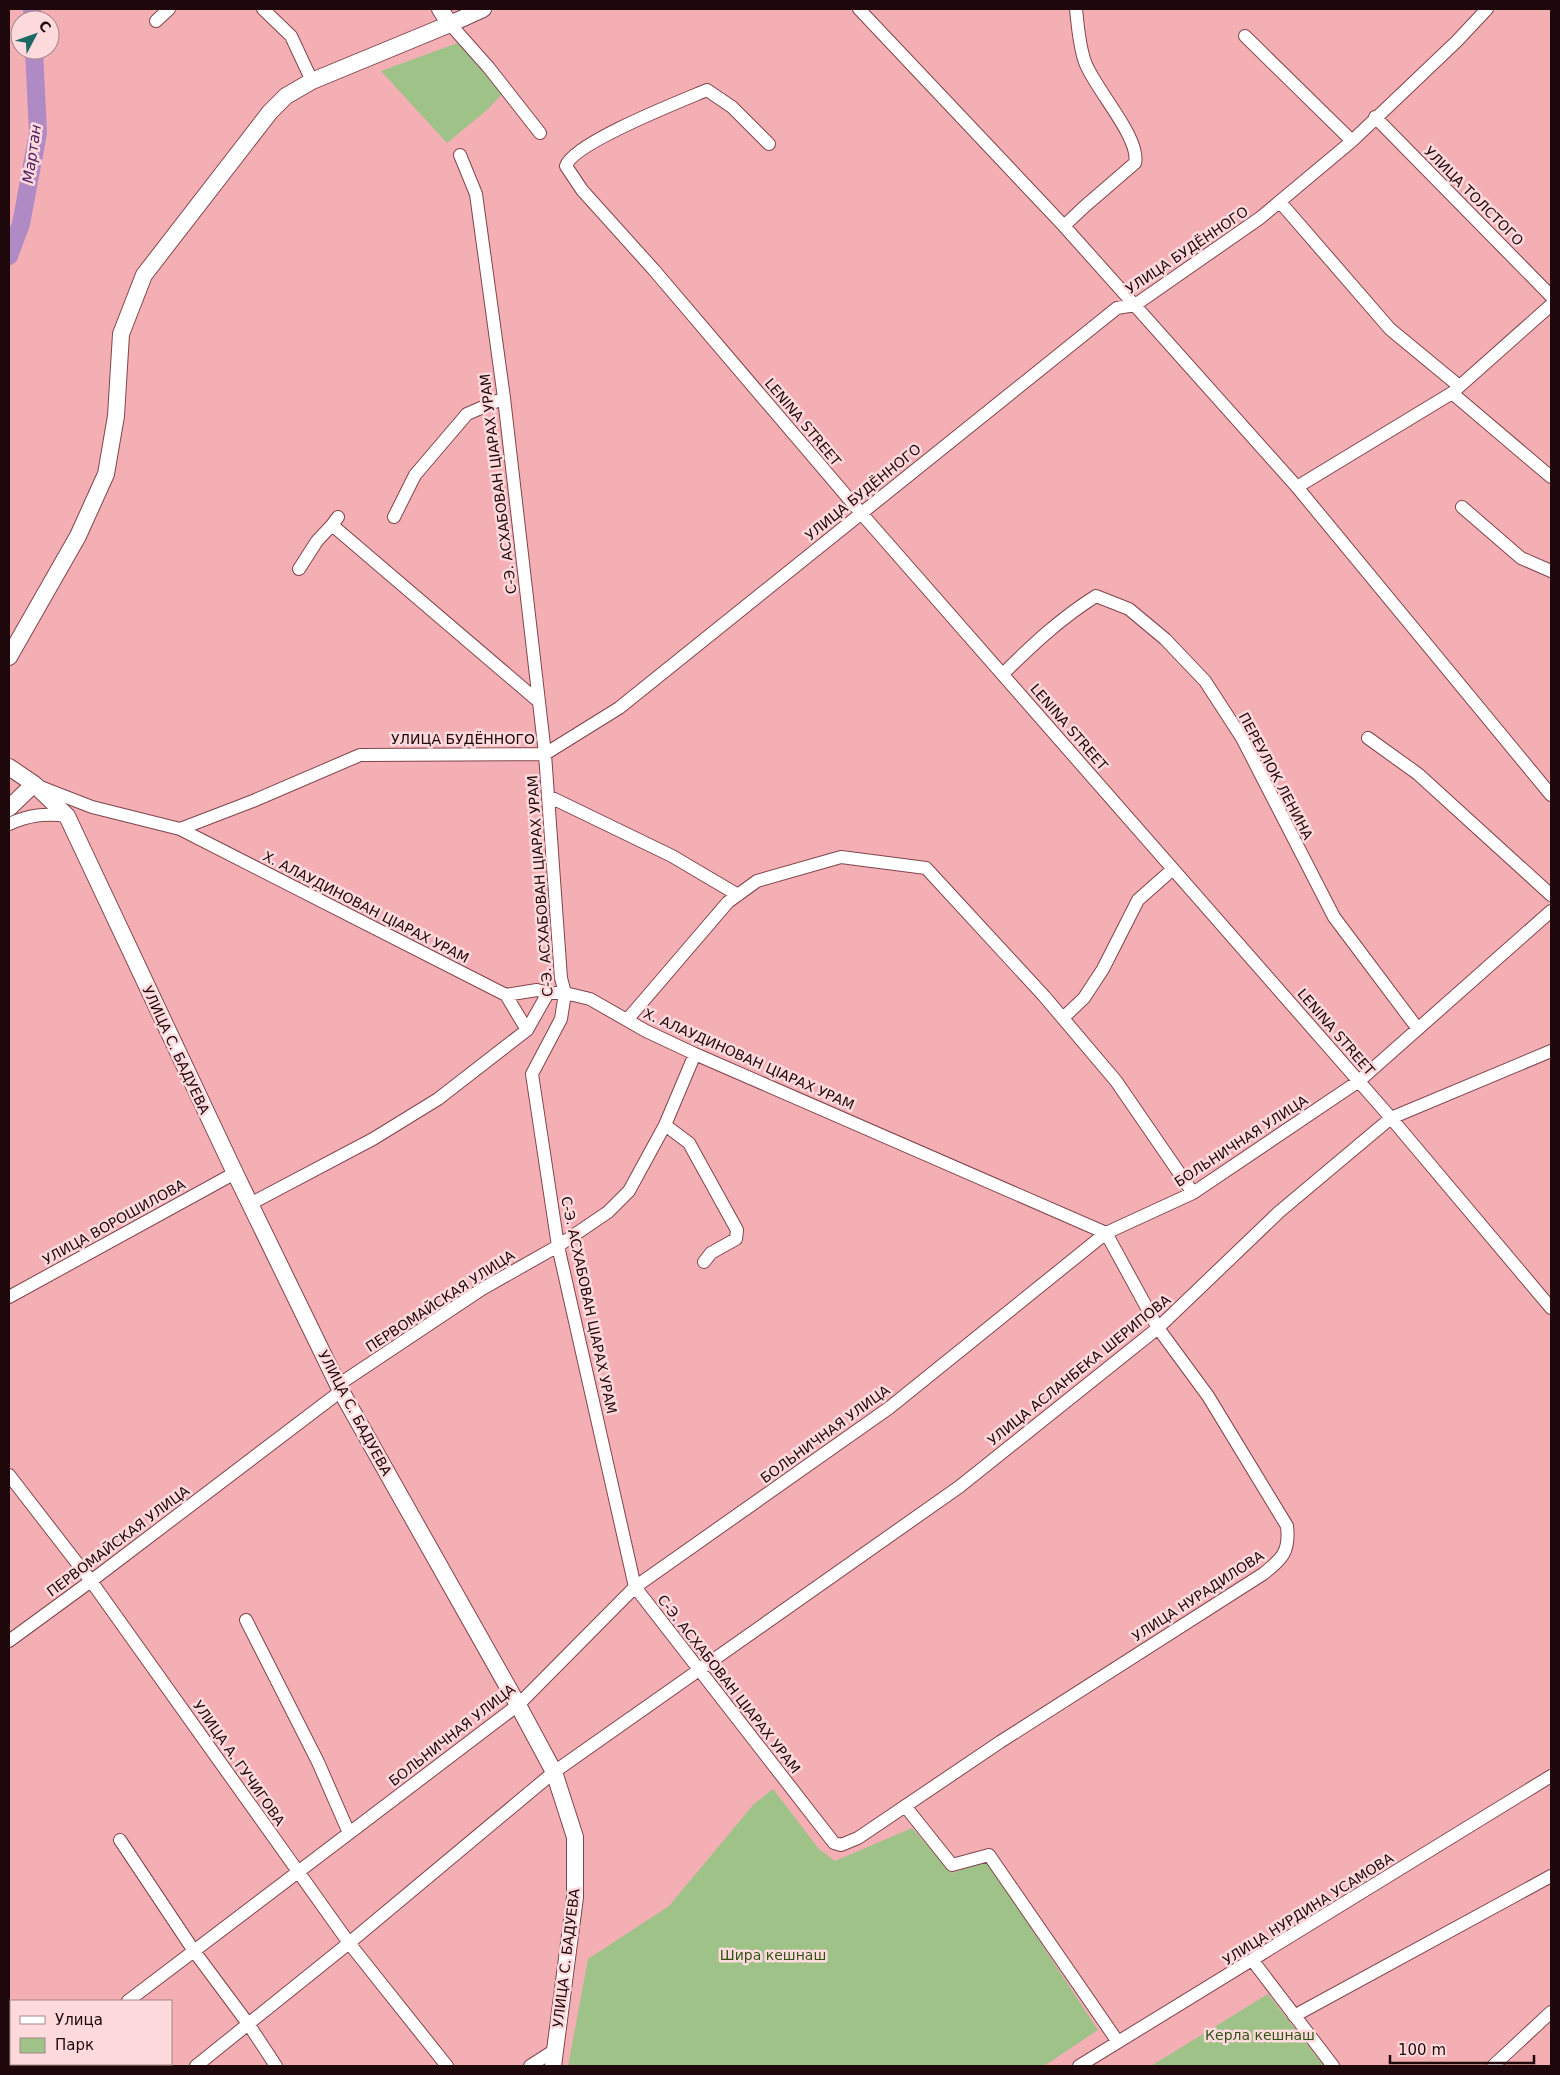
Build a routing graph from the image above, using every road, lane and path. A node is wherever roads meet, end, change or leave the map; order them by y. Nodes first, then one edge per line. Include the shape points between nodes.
1 (169, 9) edge
2 (263, 9) edge
3 (440, 9) edge
4 (483, 9) edge
5 (858, 9) edge
6 (1076, 9) edge
7 (1481, 11) edge
8 (156, 22) dead end
9 (450, 24) junction
10 (1245, 36) dead end
11 (312, 81) junction
12 (1375, 117) junction
13 (540, 133) dead end
14 (1352, 141) junction
15 (769, 144) dead end
16 (460, 155) dead end
17 (1280, 202) junction
18 (1064, 226) junction
19 (1551, 296) edge
20 (1135, 305) junction
21 (1551, 305) edge
22 (1455, 390) junction
23 (504, 398) junction
24 (1551, 477) edge
25 (1297, 486) junction
26 (1462, 507) dead end
27 (861, 513) junction
28 (394, 517) dead end
29 (299, 569) dead end
30 (1551, 571) edge
31 (9, 658) edge
32 (1003, 674) junction
33 (538, 701) junction
34 (1368, 738) dead end
35 (545, 754) junction
36 (9, 766) edge
37 (34, 784) junction
38 (1551, 795) edge
39 (548, 796) junction
40 (9, 808) edge
41 (67, 816) junction
42 (9, 824) edge
43 (180, 829) junction
44 (1173, 869) junction
45 (738, 895) junction
46 (1551, 895) edge
47 (1551, 911) edge
48 (548, 993) junction
49 (565, 993) junction
50 (506, 995) junction
51 (1062, 1018) junction
52 (627, 1020) junction
53 (1418, 1029) junction
54 (527, 1030) junction
55 (1551, 1051) edge
56 (695, 1054) junction
57 (1359, 1081) junction
58 (1391, 1118) junction
59 (665, 1125) junction
60 (235, 1173) junction
61 (1193, 1193) junction
62 (250, 1204) junction
63 (1106, 1233) junction
64 (558, 1246) junction
65 (704, 1262) dead end
66 (9, 1297) edge
67 (1551, 1308) edge
68 (1158, 1328) junction
69 (339, 1388) junction
70 (9, 1475) edge
71 (91, 1581) junction
72 (635, 1587) junction
73 (246, 1620) dead end
74 (9, 1641) edge
75 (698, 1670) junction
76 (518, 1705) junction
77 (554, 1772) junction
78 (1551, 1776) edge
79 (905, 1806) junction
80 (349, 1833) junction
81 (120, 1840) dead end
82 (298, 1872) junction
83 (1551, 1876) edge
84 (349, 1943) junction
85 (194, 1952) junction
86 (1253, 1961) junction
87 (129, 2000) edge
88 (1551, 2012) edge
89 (1294, 2016) junction
90 (249, 2025) junction
91 (1118, 2042) junction
92 (554, 2058) edge
93 (196, 2066) edge
94 (276, 2066) edge
95 (447, 2066) edge
96 (530, 2066) edge
97 (1079, 2066) edge
98 (1333, 2066) edge
99 (1493, 2066) edge

1 - 8 street
2 - 11 street via 291,36
3 - 9 main road
4 - 9 main road
5 - 18 street
6 - 18 street via 1085,63 1137,156 1136,163
7 - 12 street, УЛИЦА БУДЁННОГО
9 - 11 main road
9 - 13 street
10 - 14 street
11 - 31 main road via 286,96 270,112 144,275 121,334 116,416 106,474 78,536
12 - 14 street, УЛИЦА БУДЁННОГО
12 - 19 street, УЛИЦА ТОЛСТОГО
14 - 17 street, УЛИЦА БУДЁННОГО
15 - 27 street, LENINA STREET via 732,107 707,90 592,142 568,160 566,166 582,190
16 - 23 street, С-Э. АСХАБОВАН ЦIАРАХ УРАМ via 476,194
17 - 20 street, УЛИЦА БУДЁННОГО
17 - 22 street via 1390,329
18 - 20 street
20 - 25 street
20 - 27 street, УЛИЦА БУДЁННОГО via 1117,308
21 - 22 street
22 - 24 street
22 - 25 street
23 - 28 street via 468,414 416,476
23 - 33 street, С-Э. АСХАБОВАН ЦIАРАХ УРАМ
25 - 38 street
26 - 30 street via 1521,558
27 - 32 street, LENINA STREET
27 - 35 street, УЛИЦА БУДЁННОГО via 619,708
29 - 33 street via 317,540 335,521
32 - 44 street, LENINA STREET
32 - 53 street, ПЕРЕУЛОК ЛЕНИНА via 1042,635 1096,596 1129,609 1165,639 1205,681 1242,738 1334,917
33 - 35 street, С-Э. АСХАБОВАН ЦIАРАХ УРАМ
34 - 46 street via 1418,774
35 - 39 street, С-Э. АСХАБОВАН ЦIАРАХ УРАМ
35 - 43 street, УЛИЦА БУДЁННОГО via 360,755
36 - 37 main road, УЛИЦА С. БАДУЕВА
37 - 40 main road
37 - 41 main road, УЛИЦА С. БАДУЕВА
37 - 43 street, Х. АЛАУДИНОВАН ЦIАРАХ УРАМ via 92,807
39 - 45 street via 672,856
39 - 49 street, С-Э. АСХАБОВАН ЦIАРАХ УРАМ via 560,978
41 - 42 street via 47,813
41 - 60 main road, УЛИЦА С. БАДУЕВА
43 - 50 street, Х. АЛАУДИНОВАН ЦIАРАХ УРАМ
44 - 51 street via 1138,900 1103,969 1084,998
44 - 57 street, LENINA STREET
45 - 51 street via 757,881 841,857 926,868
45 - 52 street via 728,902
47 - 53 street, БОЛЬНИЧНАЯ УЛИЦА
48 - 49 street, Х. АЛАУДИНОВАН ЦIАРАХ УРАМ
48 - 50 street, Х. АЛАУДИНОВАН ЦIАРАХ УРАМ via 537,990
48 - 54 street
49 - 52 street, Х. АЛАУДИНОВАН ЦIАРАХ УРАМ via 590,999
49 - 64 street, С-Э. АСХАБОВАН ЦIАРАХ УРАМ via 561,1019 532,1074
50 - 54 street
51 - 61 street via 1116,1081
52 - 56 street, Х. АЛАУДИНОВАН ЦIАРАХ УРАМ
53 - 57 street, БОЛЬНИЧНАЯ УЛИЦА
54 - 62 street via 422,1109 373,1139
55 - 58 street, УЛИЦА АСЛАНБЕКА ШЕРИПОВА
56 - 59 street, ПЕРВОМАЙСКАЯ УЛИЦА
56 - 63 street, Х. АЛАУДИНОВАН ЦIАРАХ УРАМ
57 - 58 street, LENINA STREET
57 - 61 street, БОЛЬНИЧНАЯ УЛИЦА
58 - 67 street, LENINA STREET
58 - 68 street, УЛИЦА АСЛАНБЕКА ШЕРИПОВА via 1279,1212
59 - 64 street, ПЕРВОМАЙСКАЯ УЛИЦА via 629,1191 608,1212
59 - 65 street via 690,1143 737,1230 736,1239 711,1253
60 - 62 main road, УЛИЦА С. БАДУЕВА
60 - 66 street, УЛИЦА ВОРОШИЛОВА
61 - 63 street, БОЛЬНИЧНАЯ УЛИЦА
62 - 69 main road, УЛИЦА С. БАДУЕВА
63 - 68 street
63 - 72 street, БОЛЬНИЧНАЯ УЛИЦА via 889,1408
64 - 69 street, ПЕРВОМАЙСКАЯ УЛИЦА via 482,1289
64 - 72 street, С-Э. АСХАБОВАН ЦIАРАХ УРАМ
68 - 75 street, УЛИЦА АСЛАНБЕКА ШЕРИПОВА via 959,1487
68 - 79 street, УЛИЦА НУРАДИЛОВА via 1208,1396 1287,1526 1285,1552 1262,1574
69 - 71 street, ПЕРВОМАЙСКАЯ УЛИЦА
69 - 76 main road, УЛИЦА С. БАДУЕВА
70 - 71 street, УЛИЦА А. ГУЧИГОВА
71 - 74 street, ПЕРВОМАЙСКАЯ УЛИЦА
71 - 82 street, УЛИЦА А. ГУЧИГОВА
72 - 75 street, С-Э. АСХАБОВАН ЦIАРАХ УРАМ
72 - 76 street, БОЛЬНИЧНАЯ УЛИЦА
73 - 80 street via 318,1762
75 - 77 street, УЛИЦА АСЛАНБЕКА ШЕРИПОВА
75 - 79 street, С-Э. АСХАБОВАН ЦIАРАХ УРАМ via 834,1843 841,1845 858,1838
76 - 77 main road, УЛИЦА С. БАДУЕВА
76 - 80 street, БОЛЬНИЧНАЯ УЛИЦА
77 - 84 street, УЛИЦА АСЛАНБЕКА ШЕРИПОВА
77 - 92 main road, УЛИЦА С. БАДУЕВА via 575,1837 575,1897
78 - 86 street, УЛИЦА НУРДИНА УСАМОВА
79 - 91 street via 952,1866 990,1855
80 - 82 street, БОЛЬНИЧНАЯ УЛИЦА
81 - 85 street
82 - 84 street, УЛИЦА А. ГУЧИГОВА
82 - 85 street, БОЛЬНИЧНАЯ УЛИЦА
83 - 89 street
84 - 90 street, УЛИЦА АСЛАНБЕКА ШЕРИПОВА
84 - 95 street, УЛИЦА А. ГУЧИГОВА
85 - 87 street, БОЛЬНИЧНАЯ УЛИЦА
85 - 90 street
86 - 89 street
86 - 91 street, УЛИЦА НУРДИНА УСАМОВА
88 - 99 street
89 - 98 street
90 - 93 street, УЛИЦА АСЛАНБЕКА ШЕРИПОВА
90 - 94 street
91 - 97 street, УЛИЦА НУРДИНА УСАМОВА
92 - 96 street

